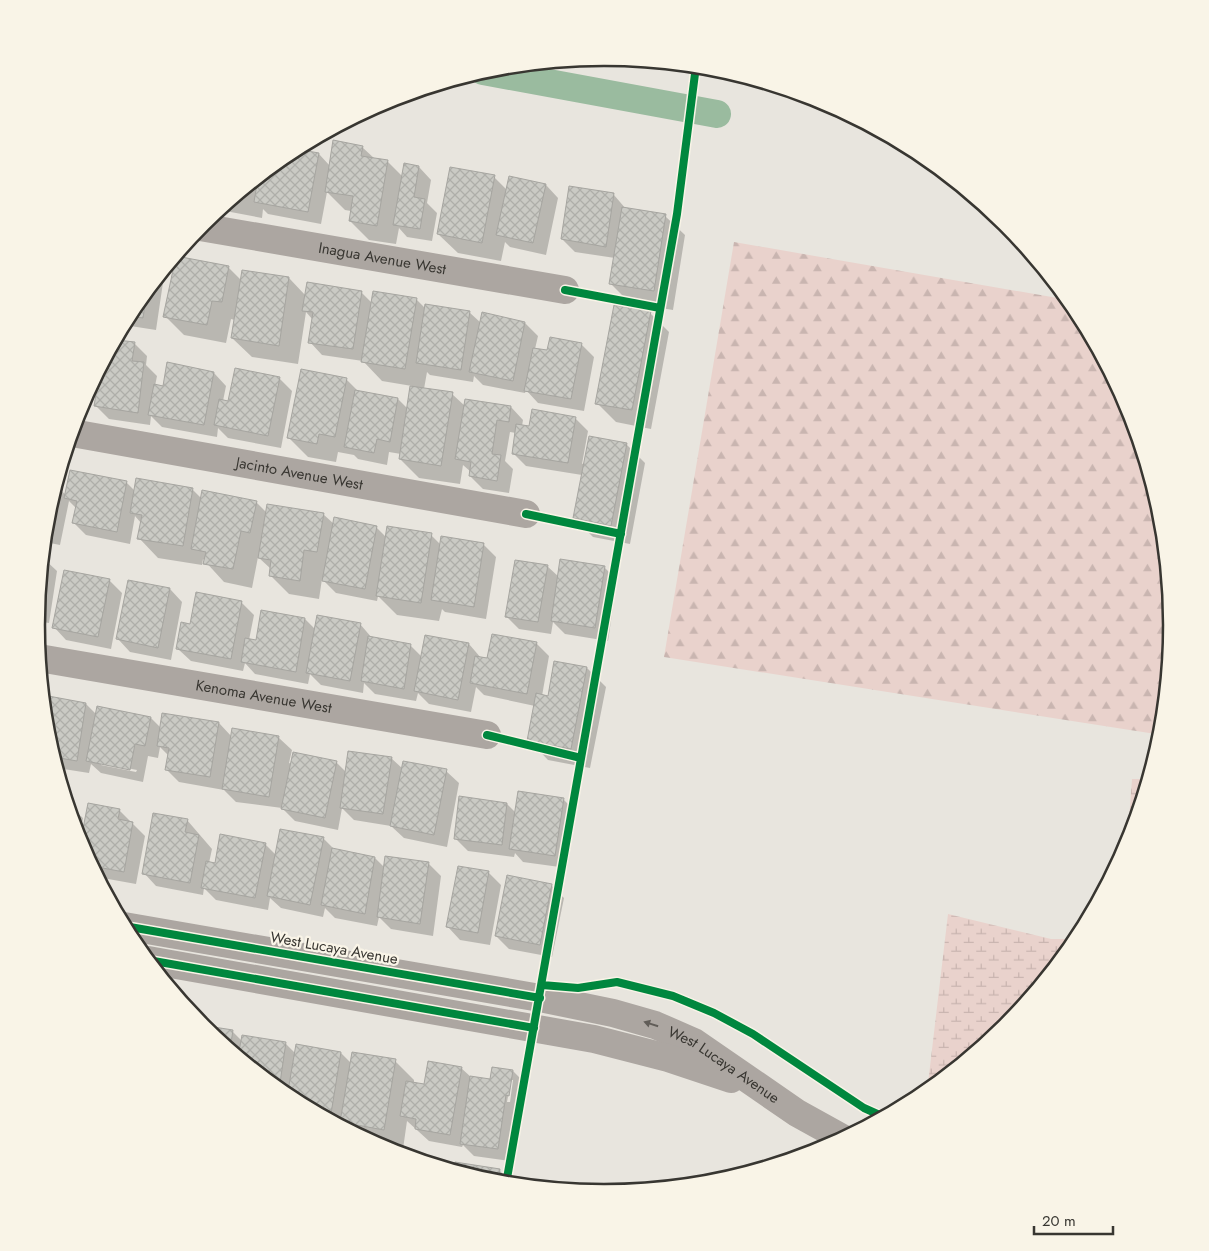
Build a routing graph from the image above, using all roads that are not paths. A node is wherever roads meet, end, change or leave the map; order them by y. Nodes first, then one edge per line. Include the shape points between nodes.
1 (210, 229) edge
2 (565, 290) dead end
3 (79, 435) edge
4 (526, 514) dead end
5 (46, 659) edge
6 (487, 735) dead end
7 (134, 928) edge
8 (316, 959) junction
9 (158, 962) edge
10 (311, 989) junction
11 (572, 1005) junction
12 (567, 1034) junction
13 (768, 1092) junction
14 (836, 1134) edge

1 - 2 street, Inagua Avenue West
3 - 4 street, Jacinto Avenue West
5 - 6 street, Kenoma Avenue West
7 - 8 street, West Lucaya Avenue
8 - 10 street
8 - 11 street, West Lucaya Avenue
9 - 10 street
10 - 12 street
11 - 12 street
13 -> 11 street, West Lucaya Avenue via 694,1042 655,1025
12 - 13 street via 668,1058
13 - 14 street, West Lucaya Avenue via 797,1114

